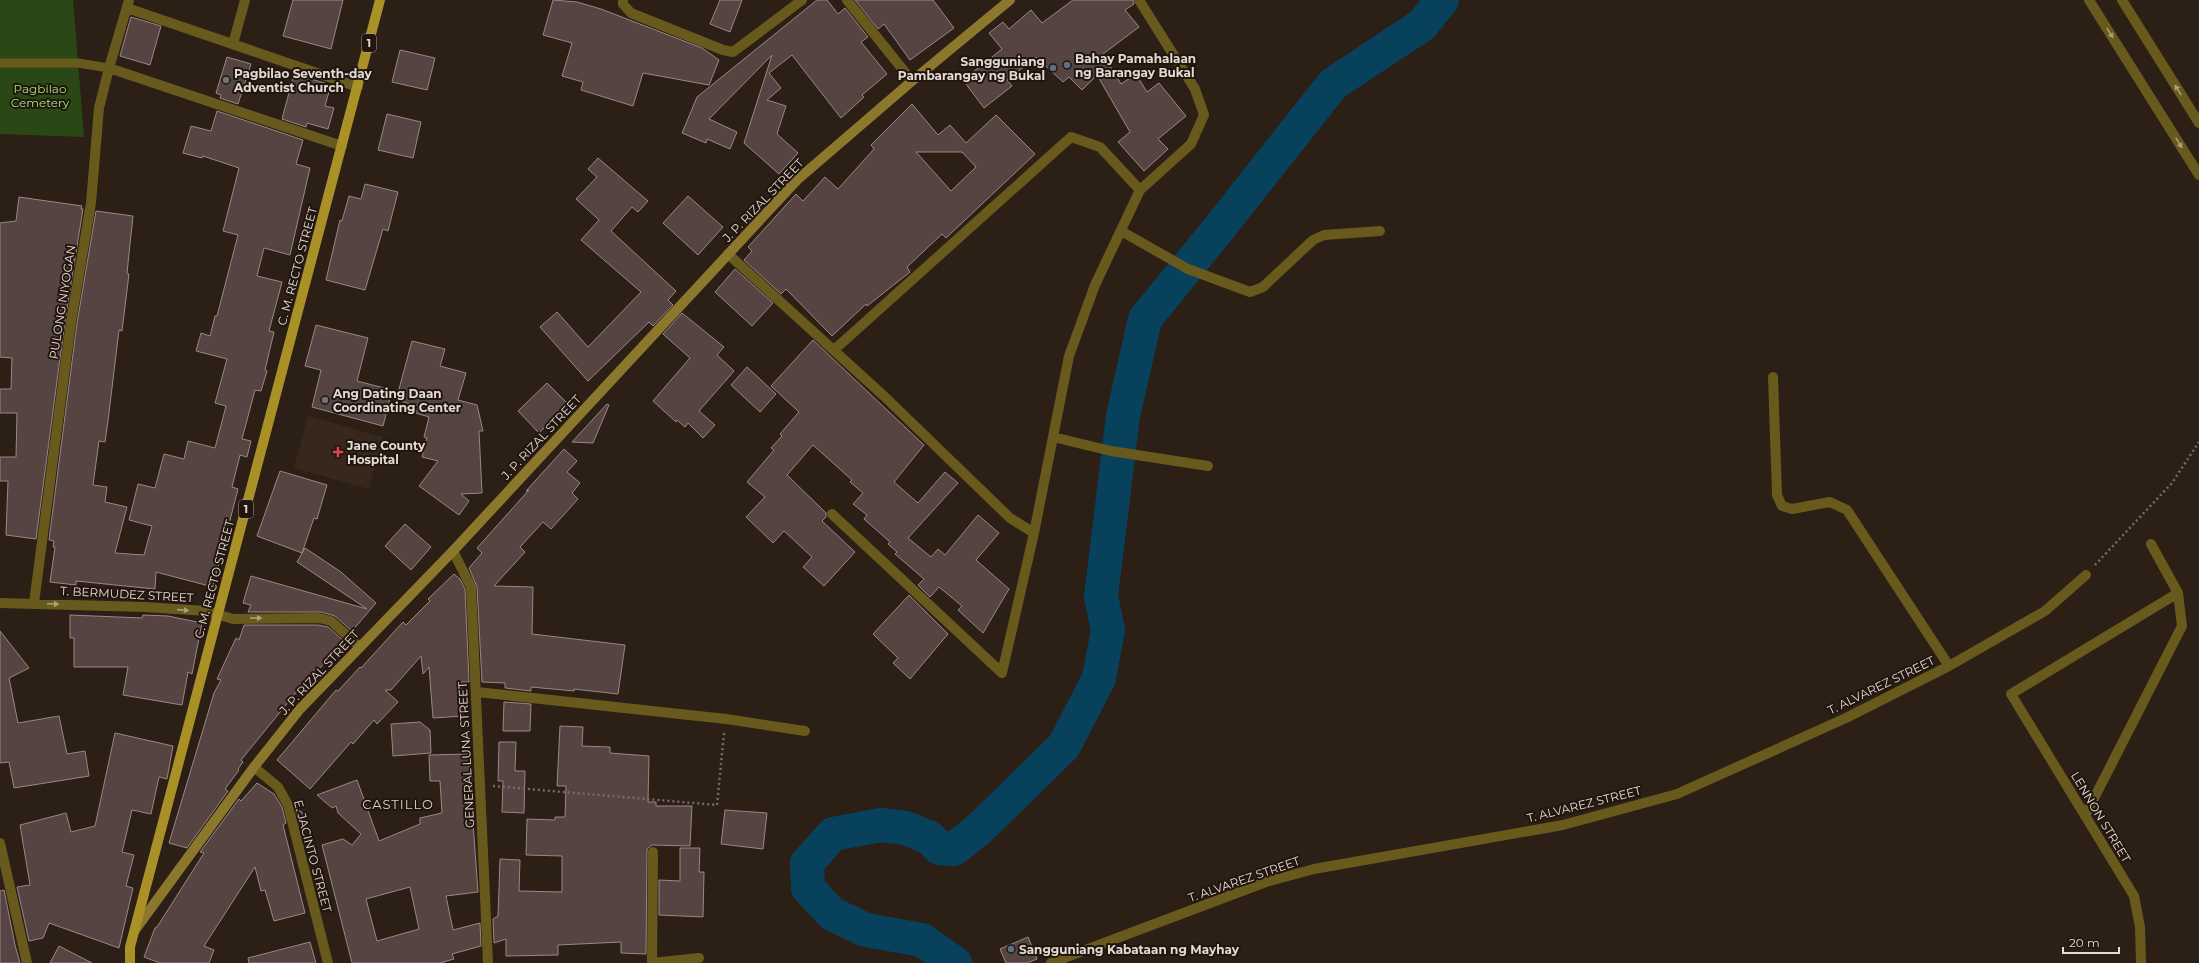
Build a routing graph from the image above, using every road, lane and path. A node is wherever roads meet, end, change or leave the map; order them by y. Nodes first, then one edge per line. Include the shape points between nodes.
1 (245, 0) edge
2 (380, 0) edge
3 (623, 0) edge
4 (802, 0) edge
5 (847, 0) edge
6 (1010, 0) edge
7 (1139, 0) edge
8 (2089, 0) edge
9 (2122, 0) edge
10 (128, 4) edge
11 (234, 44) junction
12 (0, 63) edge
13 (109, 68) junction
14 (912, 81) junction
15 (358, 87) junction
16 (2199, 123) edge
17 (342, 146) junction
18 (2199, 175) edge
19 (1140, 190) junction
20 (1121, 231) junction
21 (1380, 231) dead end
22 (728, 254) junction
23 (834, 350) junction
24 (1773, 378) dead end
25 (1053, 437) junction
26 (2199, 442) edge
27 (1208, 466) dead end
28 (832, 514) dead end
29 (1034, 533) junction
30 (2151, 544) dead end
31 (453, 551) junction
32 (2086, 575) joint
33 (2178, 593) junction
34 (0, 603) edge
35 (34, 603) junction
36 (218, 614) junction
37 (360, 647) junction
38 (1949, 666) junction
39 (476, 692) junction
40 (726, 719) junction
41 (805, 731) dead end
42 (254, 767) junction
43 (481, 785) junction
44 (2085, 816) junction
45 (0, 843) edge
46 (653, 852) dead end
47 (134, 931) junction
48 (130, 947) junction
49 (699, 958) dead end
50 (27, 963) edge
51 (122, 963) edge
52 (130, 963) edge
53 (328, 963) edge
54 (488, 963) edge
55 (652, 963) edge
56 (1051, 963) edge
57 (2141, 963) edge

1 - 11 street
2 - 15 main road, 1
3 - 4 street via 623,4 631,13 723,50 734,52
5 - 14 street
6 - 14 main road, J. P. RIZAL STREET
7 - 19 street via 1195,89 1204,115 1192,144
8 -> 18 street
16 -> 9 street
10 - 11 street
10 - 13 street, PULONG NIYOGAN
11 - 15 street
12 - 13 lane via 78,63
13 - 17 street
13 - 35 street, PULONG NIYOGAN via 99,108 91,203 71,322
14 - 22 main road, J. P. RIZAL STREET via 797,180
15 - 17 main road, C. M. RECTO STREET / 1
17 - 36 main road, C. M. RECTO STREET / 1
19 - 20 street
19 - 23 street via 1100,147 1071,137
20 - 21 street via 1188,269 1250,292 1263,287 1313,240 1324,235
20 - 25 street via 1095,285 1069,356
22 - 23 street
22 - 31 main road, J. P. RIZAL STREET
23 - 29 street via 1010,518
24 - 38 street via 1777,495 1782,506 1792,509 1830,502 1847,510
25 - 27 street via 1111,451
25 - 29 street
26 - 32 path via 2172,483
28 - 29 street via 1002,673
30 - 33 street
31 - 37 main road, J. P. RIZAL STREET
31 - 39 street, GENERAL LUNA STREET via 471,587
32 - 38 street, T. ALVAREZ STREET via 2045,611
33 - 44 street via 2182,626
33 - 44 street, LENNON STREET via 2011,694
34 - 35 street, T. BERMUDEZ STREET
35 -> 36 street, T. BERMUDEZ STREET via 145,607
36 -> 37 street, T. BERMUDEZ STREET via 233,619 319,618 331,621
36 - 47 main road, C. M. RECTO STREET / 1
37 - 42 main road, J. P. RIZAL STREET via 300,709
38 - 56 street, T. ALVAREZ STREET via 1846,718 1677,794 1563,825 1314,869 1266,882
39 - 40 street
39 - 43 street, GENERAL LUNA STREET
40 - 41 street
40 - 43 path via 717,805
42 - 47 main road, J. P. RIZAL STREET
42 - 53 street, E. JACINTO STREET via 278,787 288,805
43 - 54 street, GENERAL LUNA STREET
44 - 57 street, LENNON STREET via 2134,896 2140,927
45 - 50 street
46 - 55 street
47 - 48 main road, C. M. RECTO STREET / 1
48 - 51 main road, 1
48 - 52 main road, C. M. RECTO STREET / 1
49 - 55 street

